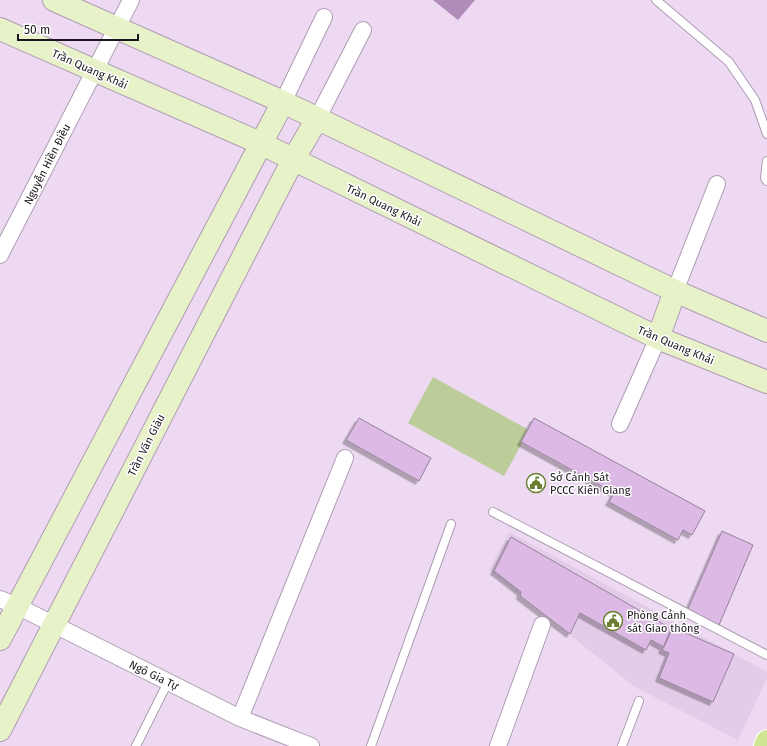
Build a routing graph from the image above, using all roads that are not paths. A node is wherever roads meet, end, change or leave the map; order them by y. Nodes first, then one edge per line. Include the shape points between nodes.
1 (54, 0) edge
2 (131, 0) edge
3 (656, 0) edge
4 (324, 17) dead end
5 (117, 27) junction
6 (0, 29) edge
7 (363, 30) dead end
8 (94, 71) junction
9 (283, 102) junction
10 (317, 119) junction
11 (767, 134) edge
12 (260, 144) junction
13 (294, 160) junction
14 (767, 161) edge
15 (767, 181) edge
16 (717, 184) dead end
17 (0, 255) edge
18 (675, 291) junction
19 (767, 331) edge
20 (658, 338) junction
21 (767, 382) edge
22 (620, 424) dead end
23 (345, 458) dead end
24 (493, 512) dead end
25 (451, 524) dead end
26 (9, 603) edge
27 (542, 625) dead end
28 (54, 626) junction
29 (0, 639) edge
30 (767, 655) edge
31 (168, 682) junction
32 (639, 701) dead end
33 (240, 718) junction
34 (0, 730) edge
35 (767, 741) edge
36 (136, 746) edge
37 (311, 746) edge
38 (371, 746) edge
39 (498, 746) edge
40 (622, 746) edge
41 (765, 746) edge

1 - 5 street
2 - 5 street, Nguyễn Hiền Điều
3 - 11 lane via 729,62 755,100
4 - 9 street
5 - 8 street, Nguyễn Hiền Điều
5 - 9 street
6 - 8 street, Trần Quang Khải
7 - 10 street
8 - 12 street, Trần Quang Khải
8 - 17 street, Nguyễn Hiền Điều
9 - 10 street
9 - 12 street
10 - 13 street, Trần Văn Giàu
10 - 18 street
12 - 13 street, Trần Quang Khải
12 - 26 street
13 - 20 street, Trần Quang Khải
13 - 28 street, Trần Văn Giàu
14 - 15 lane
16 - 18 street
18 - 19 street
18 - 20 street
20 - 21 street, Trần Quang Khải
20 - 22 street
23 - 33 street
24 - 30 lane
25 - 38 lane
26 - 28 street, Ngô Gia Tự
26 - 29 street
27 - 39 street
28 - 31 street, Ngô Gia Tự
28 - 34 street, Trần Văn Giàu
31 - 33 street, Ngô Gia Tự
31 - 36 lane
32 - 40 lane
33 - 37 street, Ngô Gia Tự
35 - 41 main road

